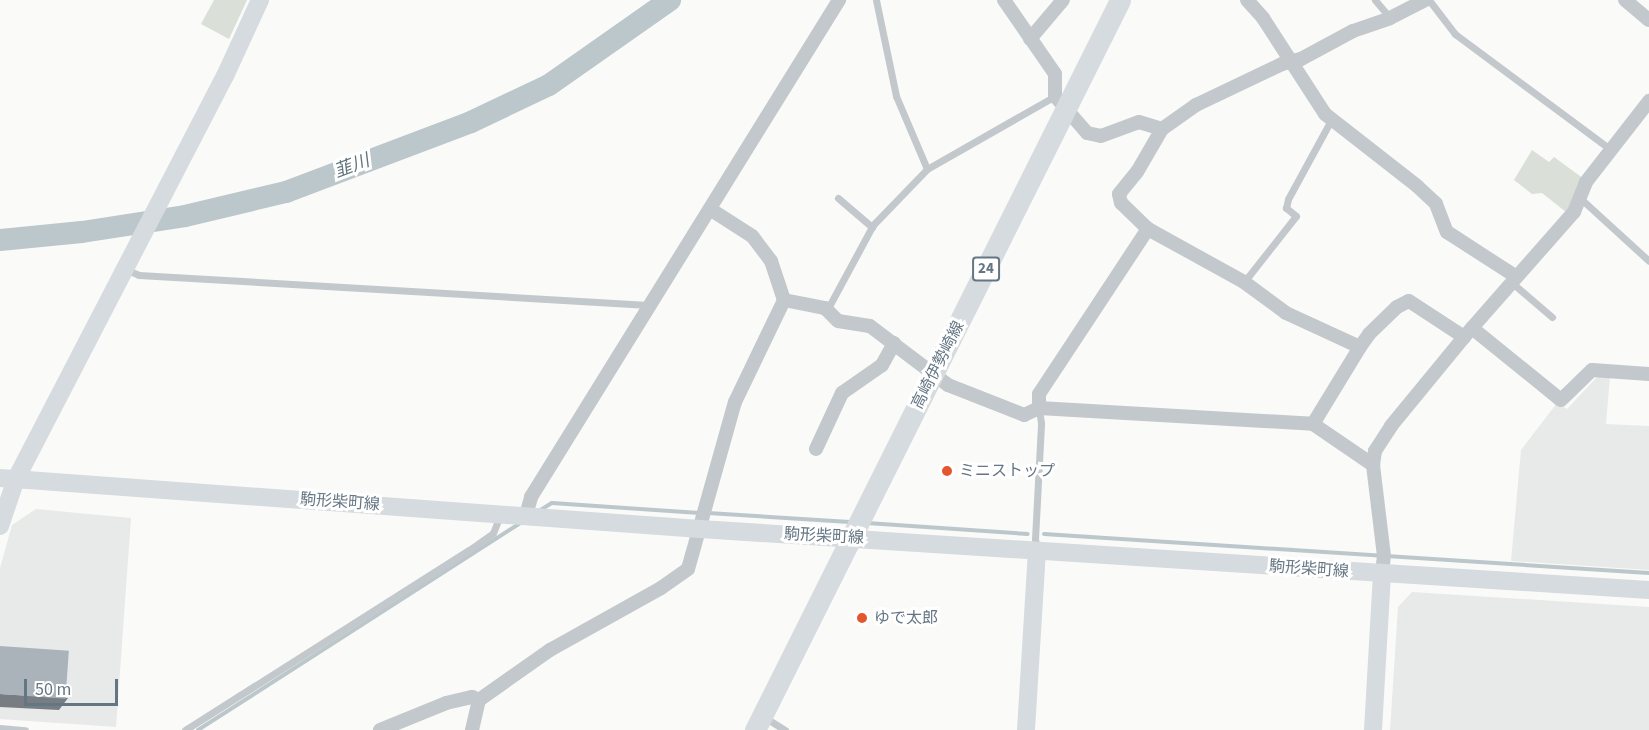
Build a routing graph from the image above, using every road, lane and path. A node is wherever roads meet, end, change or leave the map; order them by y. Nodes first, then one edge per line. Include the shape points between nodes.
1 (260, 0) edge
2 (839, 0) edge
3 (876, 0) edge
4 (1004, 0) edge
5 (1062, 0) edge
6 (1120, 0) edge
7 (1247, 0) edge
8 (1375, 0) edge
9 (1427, 0) edge
10 (1625, 0) edge
11 (1390, 18) junction
12 (1649, 20) edge
13 (1030, 39) junction
14 (1294, 63) junction
15 (1649, 101) edge
16 (1061, 103) junction
17 (1331, 120) junction
18 (1162, 129) junction
19 (1611, 150) junction
20 (927, 169) junction
21 (838, 198) dead end
22 (1580, 198) junction
23 (710, 209) junction
24 (872, 227) junction
25 (1148, 229) junction
26 (1649, 261) edge
27 (124, 268) junction
28 (1513, 279) junction
29 (1244, 282) junction
30 (784, 300) junction
31 (648, 305) junction
32 (827, 310) junction
33 (1552, 317) dead end
34 (1468, 333) junction
35 (894, 343) junction
36 (1360, 347) junction
37 (1649, 374) edge
38 (933, 375) junction
39 (1039, 408) junction
40 (1312, 424) junction
41 (816, 449) dead end
42 (1373, 465) junction
43 (8, 478) edge
44 (501, 514) junction
45 (526, 515) junction
46 (0, 526) edge
47 (700, 529) junction
48 (851, 538) junction
49 (1037, 551) junction
50 (1382, 574) junction
51 (1649, 590) edge
52 (479, 700) junction
53 (758, 723) edge
54 (0, 728) edge
55 (25, 730) edge
56 (185, 730) edge
57 (380, 730) edge
58 (472, 730) edge
59 (785, 730) edge
60 (1026, 730) edge
61 (1373, 730) edge

1 - 27 main road via 225,76
2 - 23 street
3 - 20 lane via 896,96
4 - 13 street
5 - 13 street
6 - 16 main road, 高崎伊勢崎線 / 24
7 - 14 street
8 - 11 lane
9 - 11 street
9 - 19 lane via 1455,34
10 - 12 street
11 - 14 street via 1353,31
13 - 16 street via 1055,74
14 - 17 street
14 - 18 street via 1282,64 1196,105
15 - 19 street
16 - 18 street via 1087,133 1101,136 1139,122
16 - 20 lane
16 - 38 main road, 高崎伊勢崎線 / 24
17 - 28 street via 1436,204 1447,232
17 - 29 lane via 1288,199 1286,208 1296,216
18 - 25 street via 1119,194 1121,203
19 - 22 street via 1586,182
20 - 24 lane
21 - 24 lane
22 - 26 lane
22 - 28 street via 1574,212
23 - 30 street via 752,236 771,261
23 - 31 street
24 - 32 lane
25 - 29 street
25 - 39 street via 1040,394
27 - 31 lane via 139,275
27 - 43 main road
28 - 33 lane
28 - 34 street
29 - 36 street via 1286,313
30 - 32 street
30 - 47 street via 735,402
31 - 45 street via 531,497
32 - 35 street via 838,321 870,326
34 - 36 street via 1409,301 1390,313
34 - 37 street via 1561,400 1592,370
34 - 42 street via 1391,426 1375,452
35 - 38 street
35 - 41 street via 882,365 842,393
36 - 40 street
38 - 39 street via 948,385 1024,415
38 - 48 main road, 高崎伊勢崎線 / 24
39 - 40 street
39 - 49 lane
40 - 42 street
42 - 50 street via 1384,556
43 - 44 main road, 駒形柴町線
43 - 46 main road
44 - 45 main road, 駒形柴町線
44 - 56 lane via 493,533 469,550
45 - 47 main road, 駒形柴町線
47 - 48 main road, 駒形柴町線
47 - 52 street via 688,569 662,588 549,650
48 - 49 main road, 駒形柴町線
48 - 53 main road, 高崎伊勢崎線 / 24
49 - 50 main road, 駒形柴町線
49 - 60 main road
50 - 51 main road, 駒形柴町線
50 - 61 main road
52 - 57 street via 472,697 446,703
52 - 58 street
53 - 59 lane
54 - 55 lane

